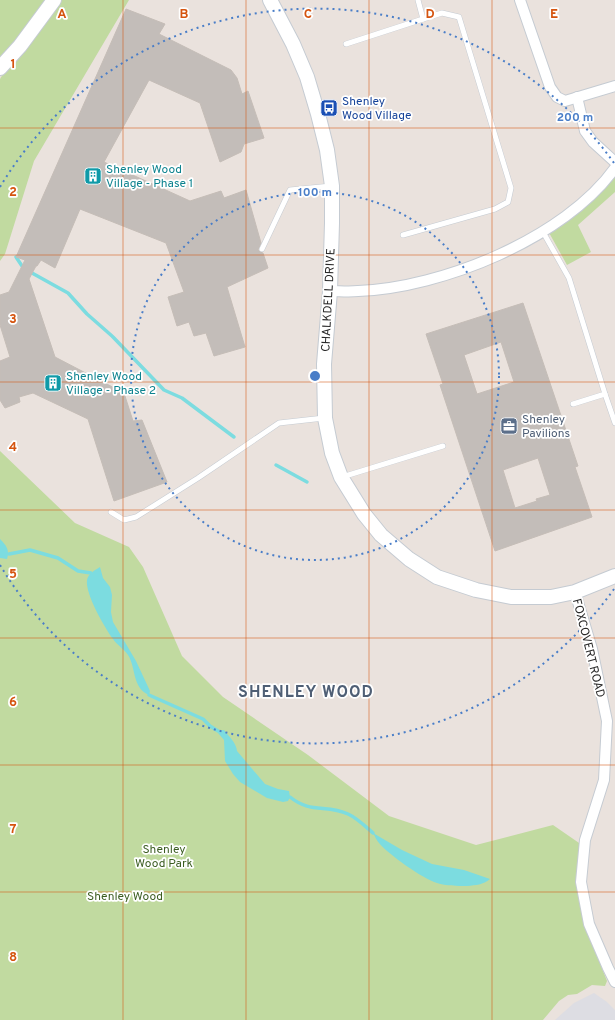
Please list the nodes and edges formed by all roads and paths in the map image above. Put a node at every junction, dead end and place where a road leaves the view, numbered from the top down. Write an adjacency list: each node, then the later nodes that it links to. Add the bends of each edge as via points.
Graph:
1 (54, 0): 7 (street)
2 (270, 0): 12 (street, CHALKDELL DRIVE, via 307,77 327,150)
3 (418, 0): 5 (lane)
4 (520, 0): 9 (street, via 550,87 557,97 565,101)
5 (423, 19): 6 (lane); 14 (lane, via 442,13 459,17 511,188 508,202 495,209)
6 (346, 44)
7 (0, 68)
8 (615, 86): 9 (street)
9 (577, 97): 10 (street, via 585,131)
10 (615, 162)
11 (615, 168): 13 (street, via 569,214)
12 (332, 186): 15 (lane, via 290,190); 16 (street, CHALKDELL DRIVE)
13 (543, 232): 16 (street, via 481,263 444,275 388,288); 17 (lane, via 569,278)
14 (403, 235)
15 (262, 249)
16 (330, 291): 19 (street, CHALKDELL DRIVE, via 324,364)
17 (605, 394): 18 (lane); 20 (lane)
18 (573, 404)
19 (325, 418): 22 (street, CHALKDELL DRIVE, via 332,453); 23 (lane, via 279,423 136,517 124,520)
20 (615, 423)
21 (443, 446): 22 (lane)
22 (341, 477): 25 (street, CHALKDELL DRIVE, via 364,514 381,535 409,559 437,577 476,590 511,597 551,597)
23 (111, 512)
24 (615, 576): 25 (street, CHALKDELL DRIVE)
25 (575, 592): 26 (street, FOXCOVERT ROAD, via 592,649 607,721 604,780 585,840 581,882 589,924)
26 (615, 982)

